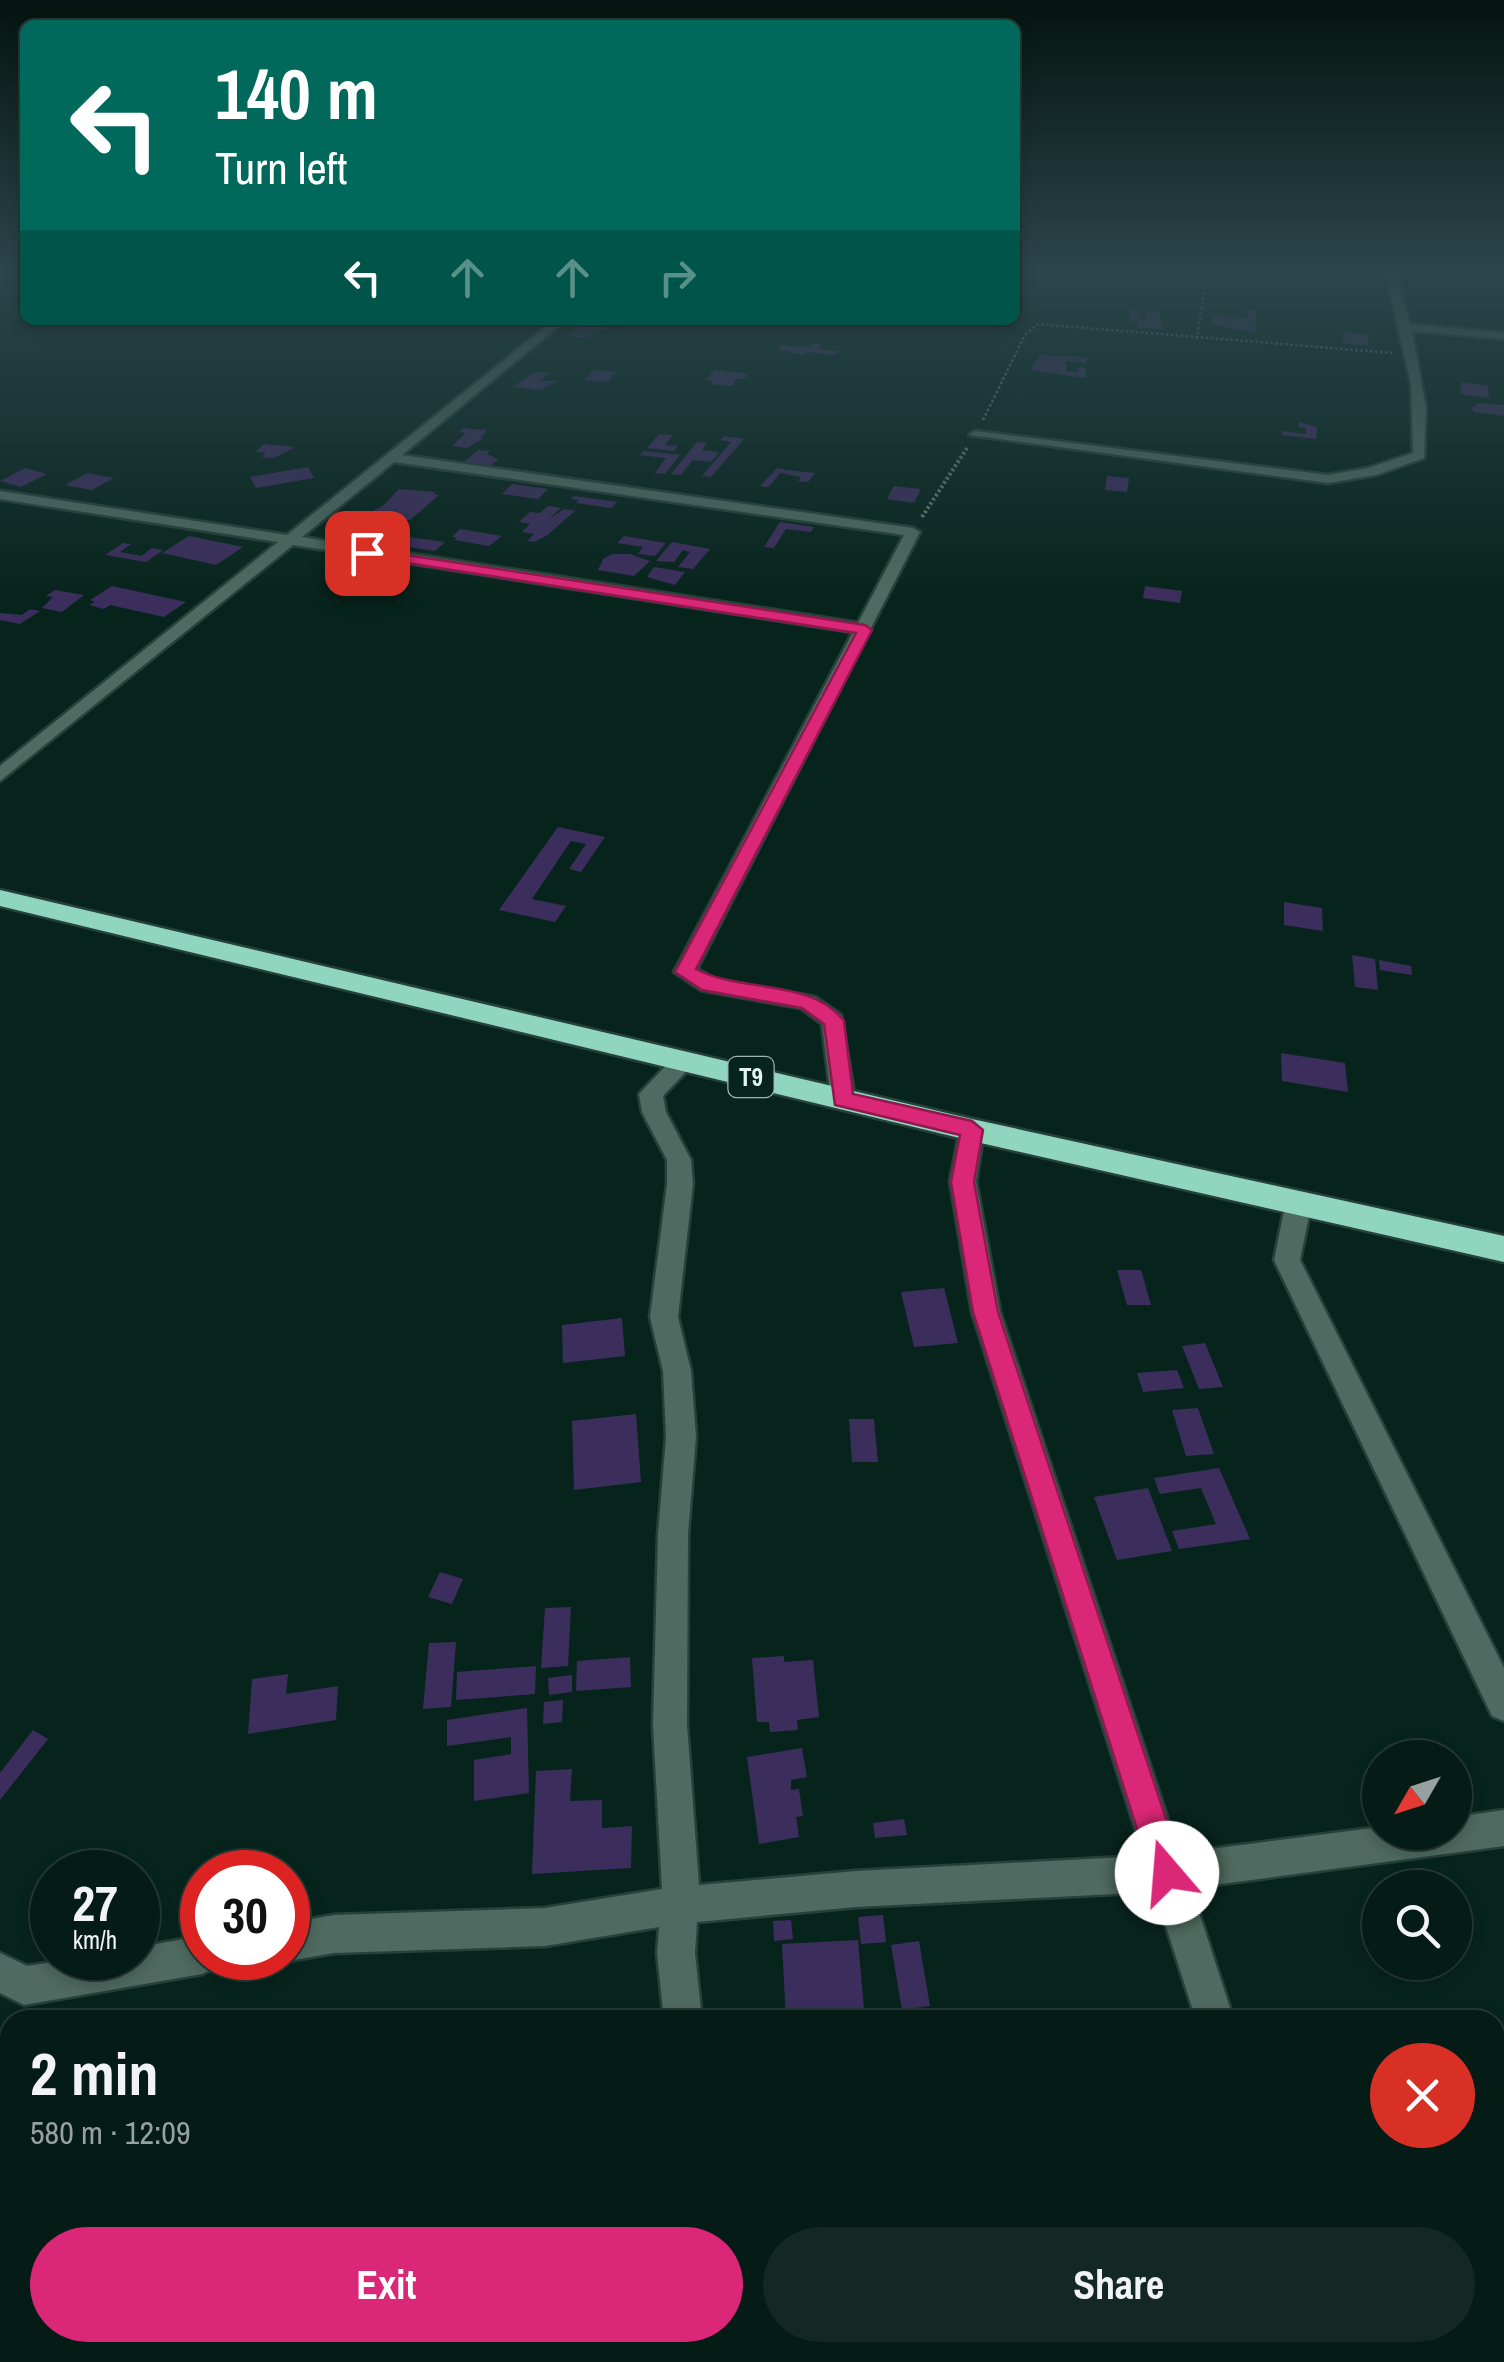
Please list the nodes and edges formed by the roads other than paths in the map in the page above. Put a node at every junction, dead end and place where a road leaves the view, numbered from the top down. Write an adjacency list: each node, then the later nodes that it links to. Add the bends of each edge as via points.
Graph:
1 (491, 377): 4 (street)
2 (1413, 377): 3 (street, via 1422,426 1419,455 1328,479)
3 (975, 435)
4 (392, 458): 6 (street); 7 (street, via 913,532)
5 (0, 495): 6 (street)
6 (290, 541): 7 (street); 8 (street)
7 (865, 630): 11 (street, via 684,972 709,985 808,1002 834,1021)
8 (0, 775)
9 (0, 898): 10 (highway, T9)
10 (684, 1061): 11 (highway, T9); 18 (street, via 651,1094 678,1160 680,1184 664,1317 677,1370 681,1437 670,1725)
11 (843, 1099): 12 (highway, T9)
12 (972, 1130): 13 (highway, T9); 17 (street, via 963,1182 986,1312)
13 (1298, 1206): 14 (highway, T9); 15 (street, via 1287,1260)
14 (1504, 1249)
15 (1504, 1704)
16 (1504, 1828): 17 (street)
17 (1167, 1873): 18 (street); 23 (street)
18 (680, 1905): 19 (street, via 545,1927); 22 (street)
19 (310, 1938)
20 (180, 1960): 21 (street, via 24,1986)
21 (0, 1972)
22 (682, 2010)
23 (1212, 2010)

